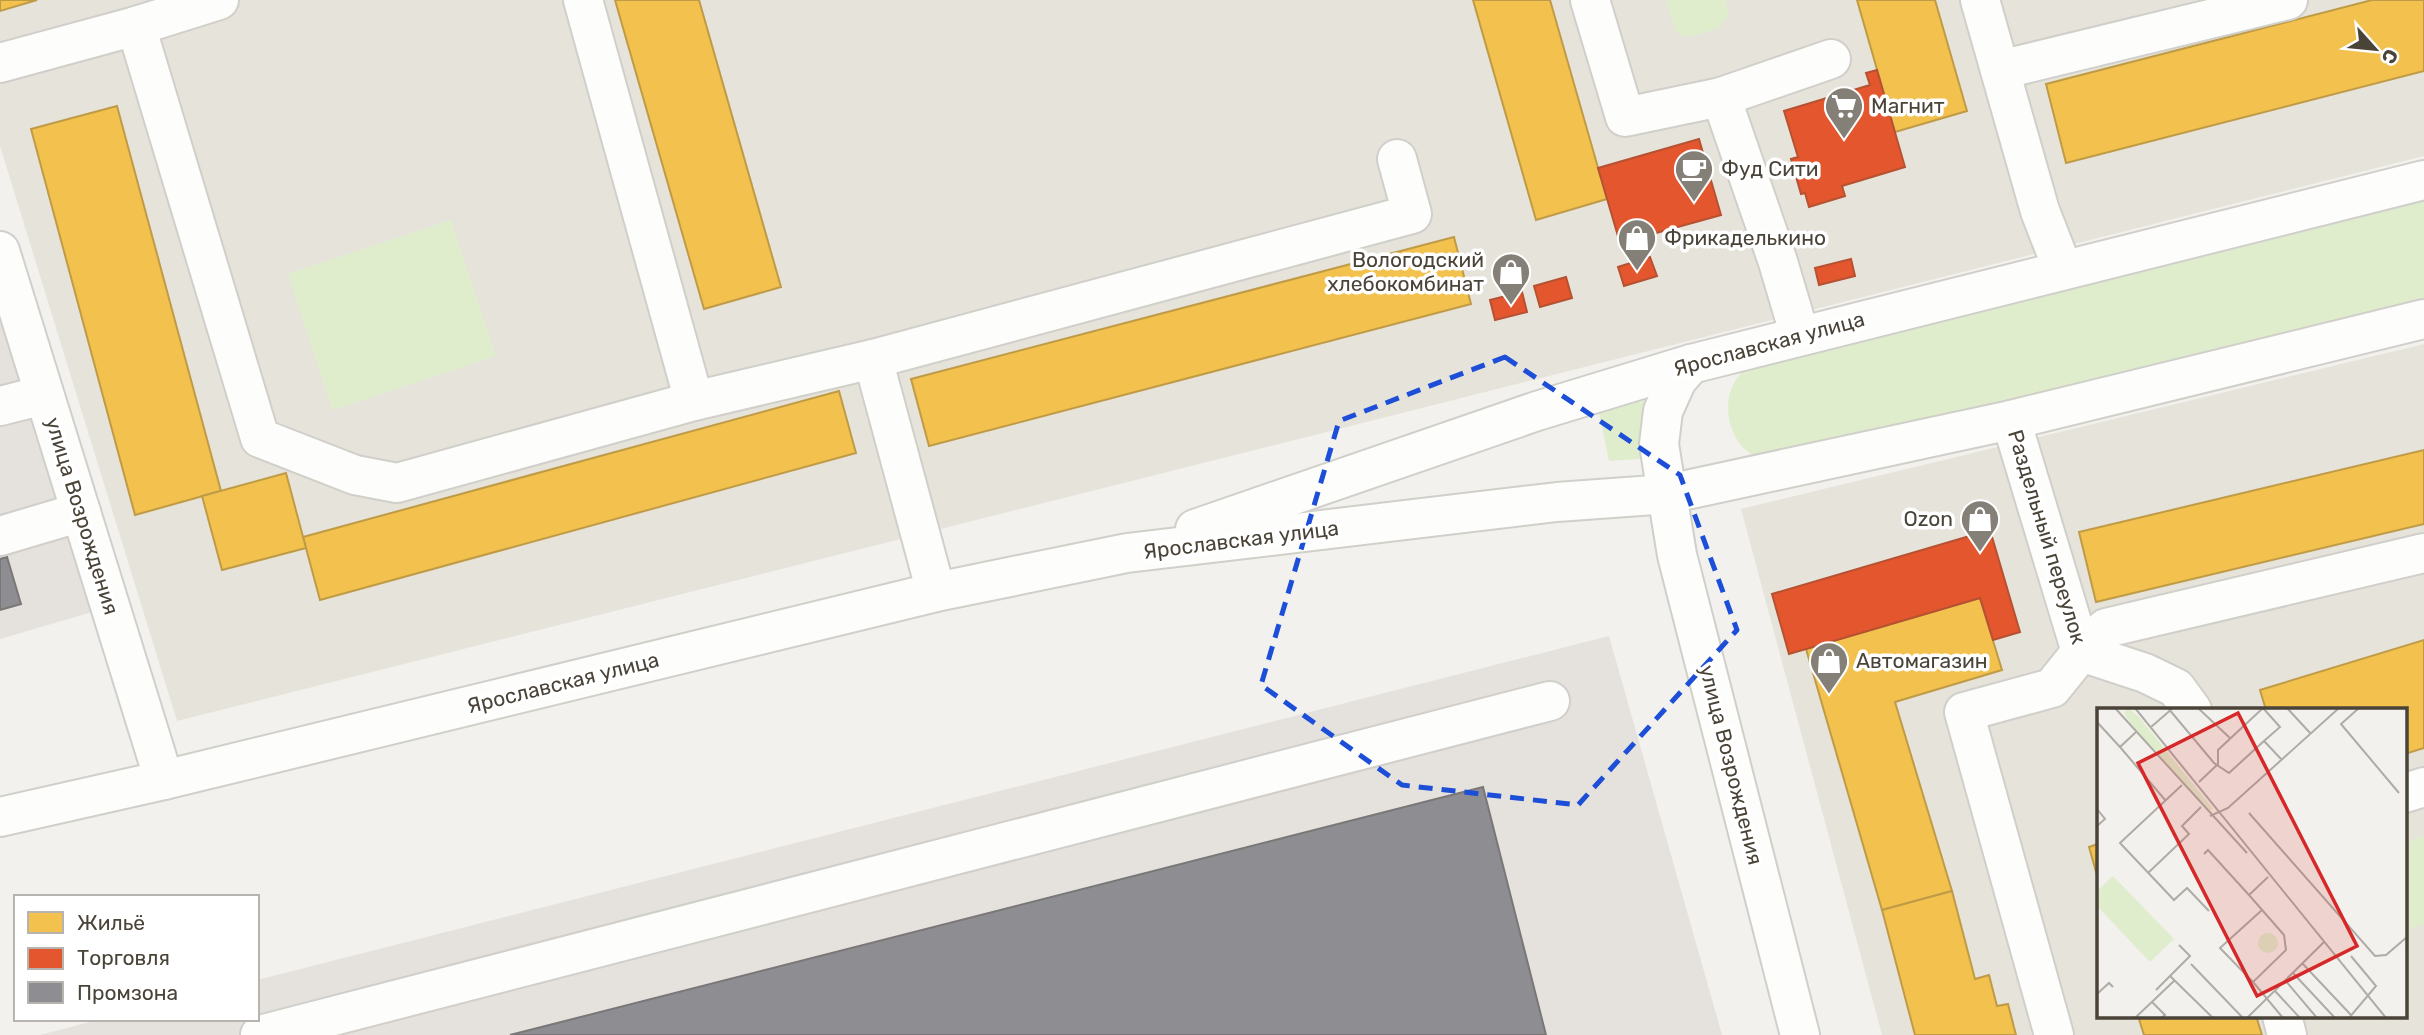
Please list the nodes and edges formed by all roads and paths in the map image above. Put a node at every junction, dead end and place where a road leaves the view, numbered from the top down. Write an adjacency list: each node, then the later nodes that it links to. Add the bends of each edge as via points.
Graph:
1 (219, 0): 6 (street)
2 (583, 0): 21 (street)
3 (1590, 0): 10 (street, via 1625,117)
4 (1980, 0): 9 (street)
5 (2288, 0): 9 (street)
6 (136, 26): 8 (street); 21 (street, via 260,438 355,475 397,483)
7 (1831, 59): 10 (street)
8 (0, 63)
9 (2000, 70): 14 (street, via 2040,211)
10 (1721, 97): 17 (street)
11 (1396, 159): 18 (street, via 1412,214)
12 (2424, 180): 14 (street, Ярославская улица)
13 (0, 251): 15 (street, улица Возрождения)
14 (2063, 270): 17 (street, Ярославская улица)
15 (7, 299): 20 (street, улица Возрождения)
16 (2424, 319): 23 (street, Ярославская улица)
17 (1800, 336): 19 (street, Ярославская улица)
18 (873, 359): 21 (street); 29 (street)
19 (1691, 364): 24 (street, улица Возрождения, via 1669,394 1660,426); 27 (street, Ярославская улица, via 1536,411)
20 (44, 395): 22 (street); 25 (street, улица Возрождения)
21 (694, 401)
22 (0, 406)
23 (2011, 420): 24 (street, Ярославская улица); 30 (street, Раздельный переулок)
24 (1668, 494): 27 (street, Ярославская улица, via 1557,502); 39 (street, улица Возрождения, via 1677,555)
25 (81, 512): 26 (street); 33 (street, улица Возрождения)
26 (0, 536)
27 (1127, 553): 29 (street, Ярославская улица)
28 (2424, 553): 30 (street, via 2106,628)
29 (936, 592): 33 (street, Ярославская улица)
30 (2081, 652): 32 (street, Раздельный переулок, via 2176,688); 40 (street, via 2052,688 1964,712)
31 (1550, 701): 38 (street)
32 (2191, 708)
33 (164, 780): 36 (street, Ярославская улица)
34 (2424, 787): 35 (street)
35 (2406, 793)
36 (0, 817)
37 (2282, 1018): 41 (street)
38 (260, 1035)
39 (1800, 1035)
40 (2054, 1035)
41 (2287, 1035)

